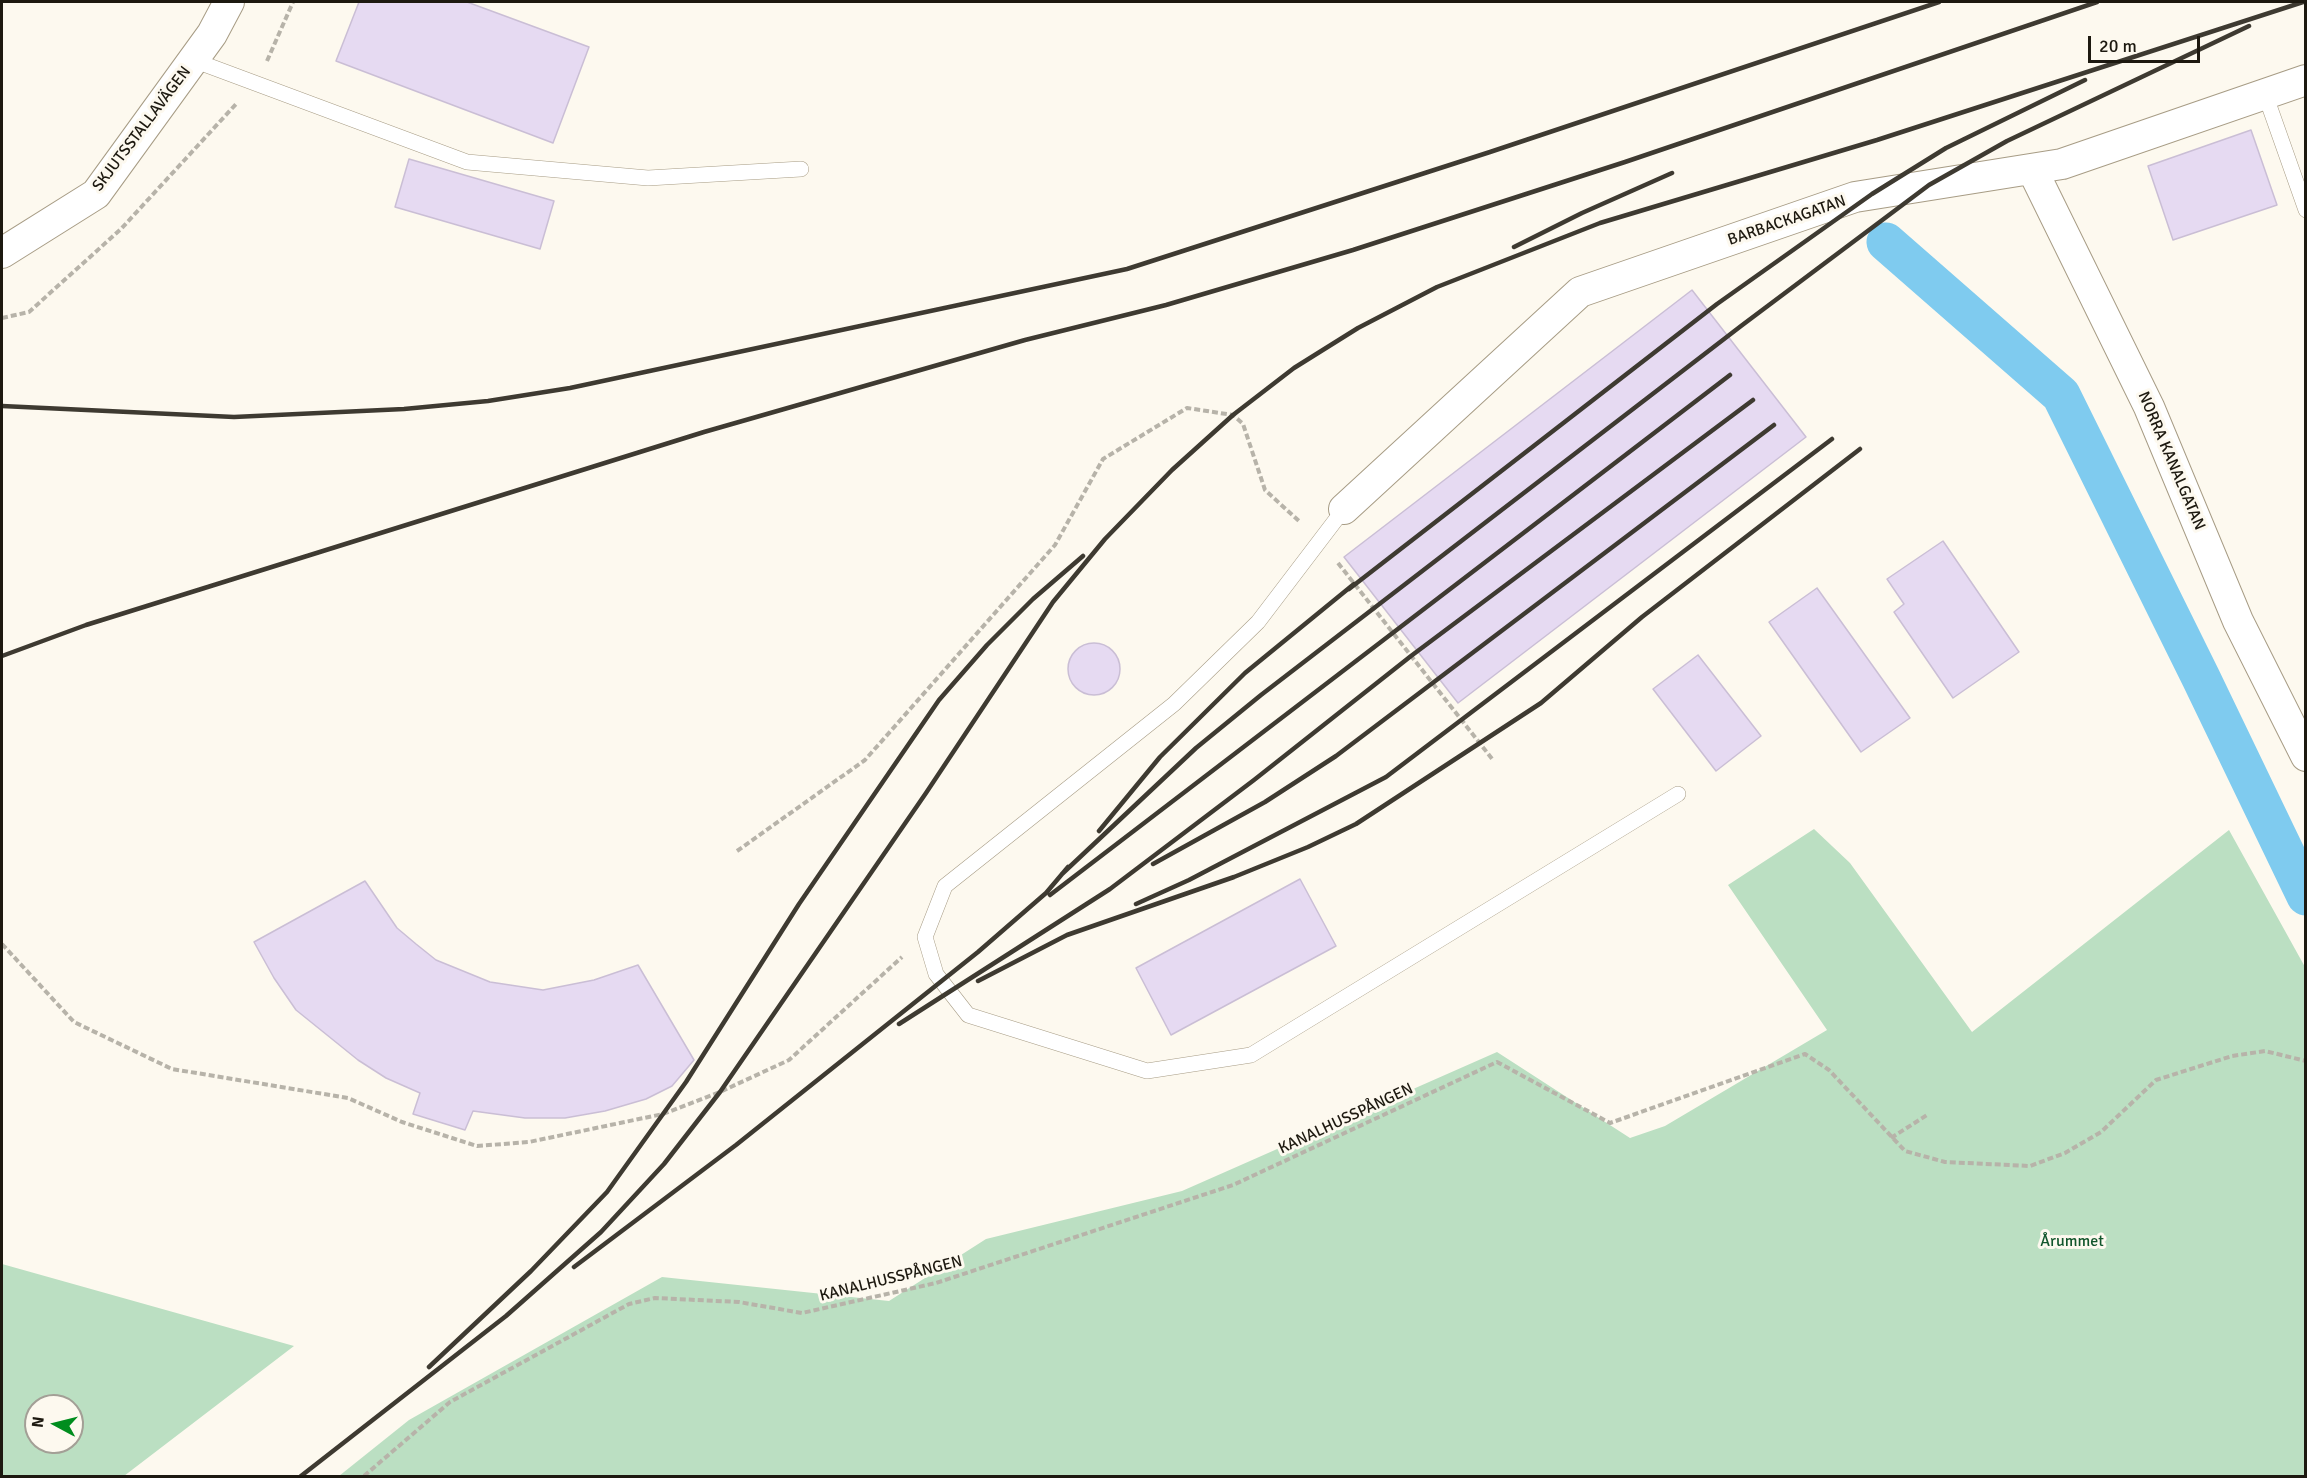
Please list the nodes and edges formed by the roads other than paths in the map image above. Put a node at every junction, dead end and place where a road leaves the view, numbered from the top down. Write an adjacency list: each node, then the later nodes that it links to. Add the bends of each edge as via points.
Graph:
1 (229, 2): 2 (street, SKJUTSSTALLAVÄGEN)
2 (193, 60): 5 (lane, via 467,162 648,178); 8 (street, SKJUTSSTALLAVÄGEN, via 96,194)
3 (2306, 80): 4 (street, BARBACKAGATAN)
4 (2265, 94): 6 (street, BARBACKAGATAN, via 2062,164); 7 (lane)
5 (801, 169)
6 (2032, 169): 9 (street, BARBACKAGATAN, via 1856,197 1580,292); 10 (street, NORRA KANALGATAN, via 2150,407 2238,621)
7 (2306, 210)
8 (2, 253)
9 (1344, 509): 11 (lane, via 1258,622 1174,704 945,886 925,937 936,974 968,1015 1148,1071 1251,1055)
10 (2306, 756)
11 (1678, 795)

